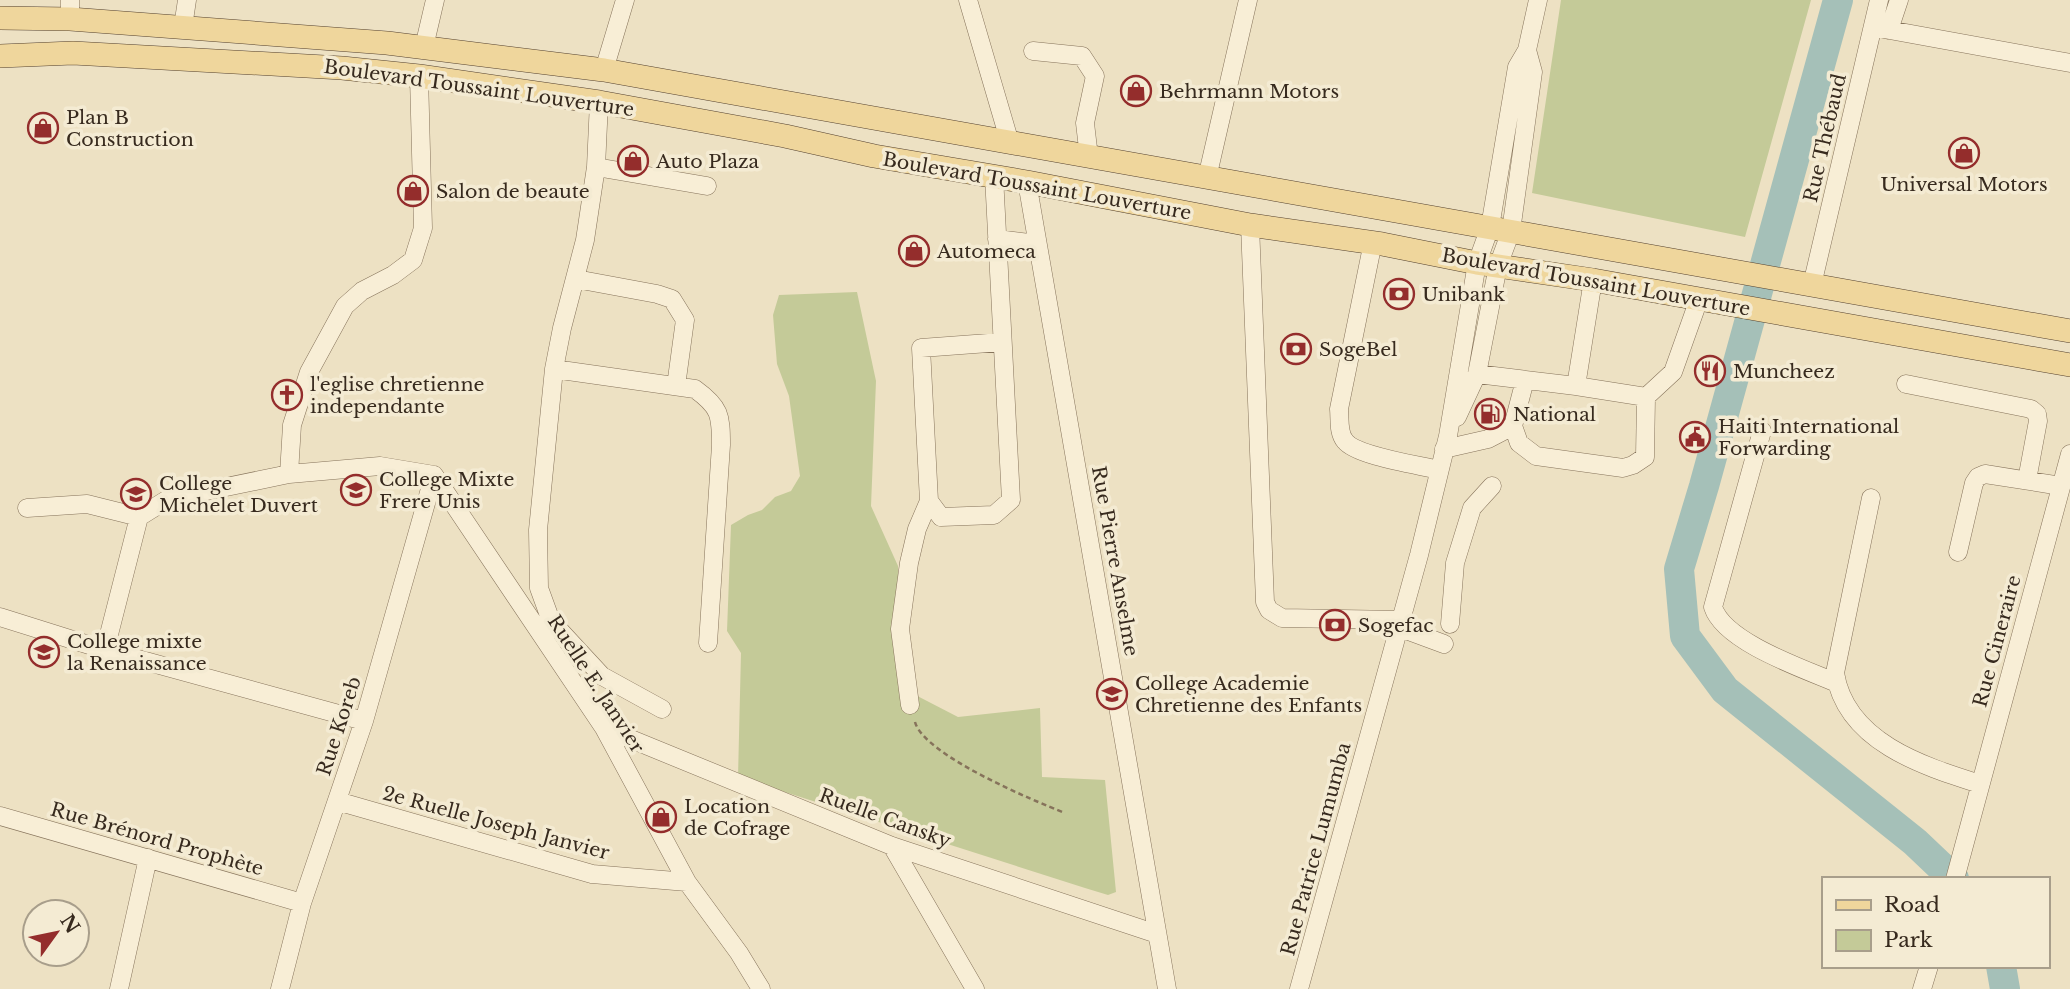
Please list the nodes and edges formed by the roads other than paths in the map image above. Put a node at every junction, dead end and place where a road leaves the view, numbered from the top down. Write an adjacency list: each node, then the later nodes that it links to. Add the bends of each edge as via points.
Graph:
1 (187, 0): 11 (street)
2 (435, 0): 13 (street)
3 (625, 0): 17 (street)
4 (968, 0): 20 (street)
5 (1248, 0): 24 (street)
6 (1538, 0): 28 (street, via 1527,50 1533,72)
7 (1879, 0): 12 (street, Rue Thébaud)
8 (1899, 0): 12 (street)
9 (70, 9): 10 (main road, Boulevard Toussaint Louverture); 11 (main road, Boulevard Toussaint Louverture)
10 (0, 18)
11 (183, 27): 13 (main road, Boulevard Toussaint Louverture)
12 (1881, 28): 16 (street); 35 (street, Rue Thébaud)
13 (424, 47): 17 (main road, Boulevard Toussaint Louverture)
14 (1034, 51): 21 (street, via 1082,56 1095,76 1085,122)
15 (0, 56): 18 (main road, Boulevard Toussaint Louverture, via 73,53)
16 (2070, 63)
17 (604, 70): 19 (main road); 20 (main road, Boulevard Toussaint Louverture)
18 (419, 76): 19 (main road, Boulevard Toussaint Louverture); 52 (street, via 423,228 413,260 345,306 309,372 292,425)
19 (599, 102): 22 (street); 23 (main road, Boulevard Toussaint Louverture)
20 (1010, 143): 21 (main road, Boulevard Toussaint Louverture)
21 (1090, 157): 24 (main road, Boulevard Toussaint Louverture)
22 (596, 167): 26 (street); 33 (street)
23 (994, 176): 25 (main road, Boulevard Toussaint Louverture); 29 (street)
24 (1207, 178): 28 (main road, Boulevard Toussaint Louverture)
25 (1027, 182): 27 (main road, Boulevard Toussaint Louverture); 31 (street, Rue Pierre Anselme)
26 (707, 186)
27 (1250, 225): 30 (main road, Boulevard Toussaint Louverture); 63 (street, via 1265,602 1282,618)
28 (1501, 229): 32 (street); 35 (main road, Boulevard Toussaint Louverture)
29 (997, 239): 31 (street); 38 (street)
30 (1373, 242): 32 (main road, Boulevard Toussaint Louverture); 51 (street, via 1339,409 1340,431 1355,450)
31 (1038, 244): 81 (street, Rue Pierre Anselme)
32 (1487, 265): 34 (main road, Boulevard Toussaint Louverture); 41 (street, Rue Patrice Lumumba); 49 (street, Rue Patrice Lumumba)
33 (576, 279): 40 (street); 44 (street, via 672,299 685,320)
34 (1593, 280): 36 (main road, Boulevard Toussaint Louverture); 45 (street)
35 (1806, 284): 37 (main road, Boulevard Toussaint Louverture)
36 (1699, 299): 39 (main road, Boulevard Toussaint Louverture); 46 (street, via 1673,373)
37 (2070, 331)
38 (1002, 342): 58 (street, via 921,348); 58 (street, via 1010,500 994,515 941,517)
39 (2070, 366)
40 (554, 369): 44 (street); 70 (street, via 538,530 539,588 551,621 602,676)
41 (1477, 374): 42 (street); 49 (street, Rue Patrice Lumumba)
42 (1525, 380): 45 (street); 47 (street)
43 (1906, 384): 54 (street, via 2031,409 2038,421)
44 (676, 386): 65 (street, via 695,389 713,402 721,419)
45 (1576, 386): 46 (street)
46 (1646, 397): 47 (street, via 1645,457 1623,468 1536,456 1519,443)
47 (1513, 426): 49 (street, via 1488,439)
48 (1762, 430): 68 (street, via 1713,607 1734,635)
49 (1446, 442): 51 (street, Rue Patrice Lumumba)
50 (2070, 454): 56 (street, Rue Cineraire)
51 (1439, 470): 63 (street, Rue Patrice Lumumba)
52 (289, 474): 53 (street, via 380,466); 60 (street, via 168,499)
53 (434, 475): 71 (street, Rue Koreb); 72 (street, Ruelle E. Janvier)
54 (2027, 480): 56 (street); 61 (street, via 1985,474 1973,482)
55 (1492, 486): 64 (street, via 1472,508 1455,563)
56 (2061, 486): 73 (street, Rue Cineraire)
57 (1871, 498): 68 (street, via 1835,673)
58 (929, 501): 69 (street, via 909,563 900,629)
59 (27, 508): 60 (street, via 87,504)
60 (139, 517): 67 (street)
61 (1958, 552)
62 (0, 617): 67 (street)
63 (1399, 624): 66 (street); 88 (street, Rue Patrice Lumumba)
64 (1450, 624)
65 (708, 643)
66 (1444, 644)
67 (105, 650): 71 (street)
68 (1837, 683): 73 (street, via 1863,727 1895,752)
69 (910, 705)
70 (662, 709)
71 (364, 721): 74 (street, Rue Koreb)
72 (604, 728): 76 (street, Ruelle Cansky); 79 (street, Ruelle E. Janvier)
73 (1980, 784): 78 (street, Rue Cineraire)
74 (337, 801): 79 (street, 2e Ruelle Joseph Janvier, via 593,874); 80 (street, Rue Koreb)
75 (0, 816): 77 (street, Rue Brénord Prophète)
76 (892, 846): 81 (street, Ruelle Cansky); 86 (street)
77 (148, 858): 80 (street, Rue Brénord Prophète); 84 (street)
78 (1956, 877)
79 (687, 882): 85 (street, Ruelle E. Janvier)
80 (302, 903): 83 (street, Rue Koreb)
81 (1157, 934): 87 (street, Rue Pierre Anselme)
82 (1928, 968): 89 (street)
83 (284, 988)
84 (119, 989)
85 (761, 989)
86 (975, 989)
87 (1167, 989)
88 (1299, 989)
89 (1922, 989)

